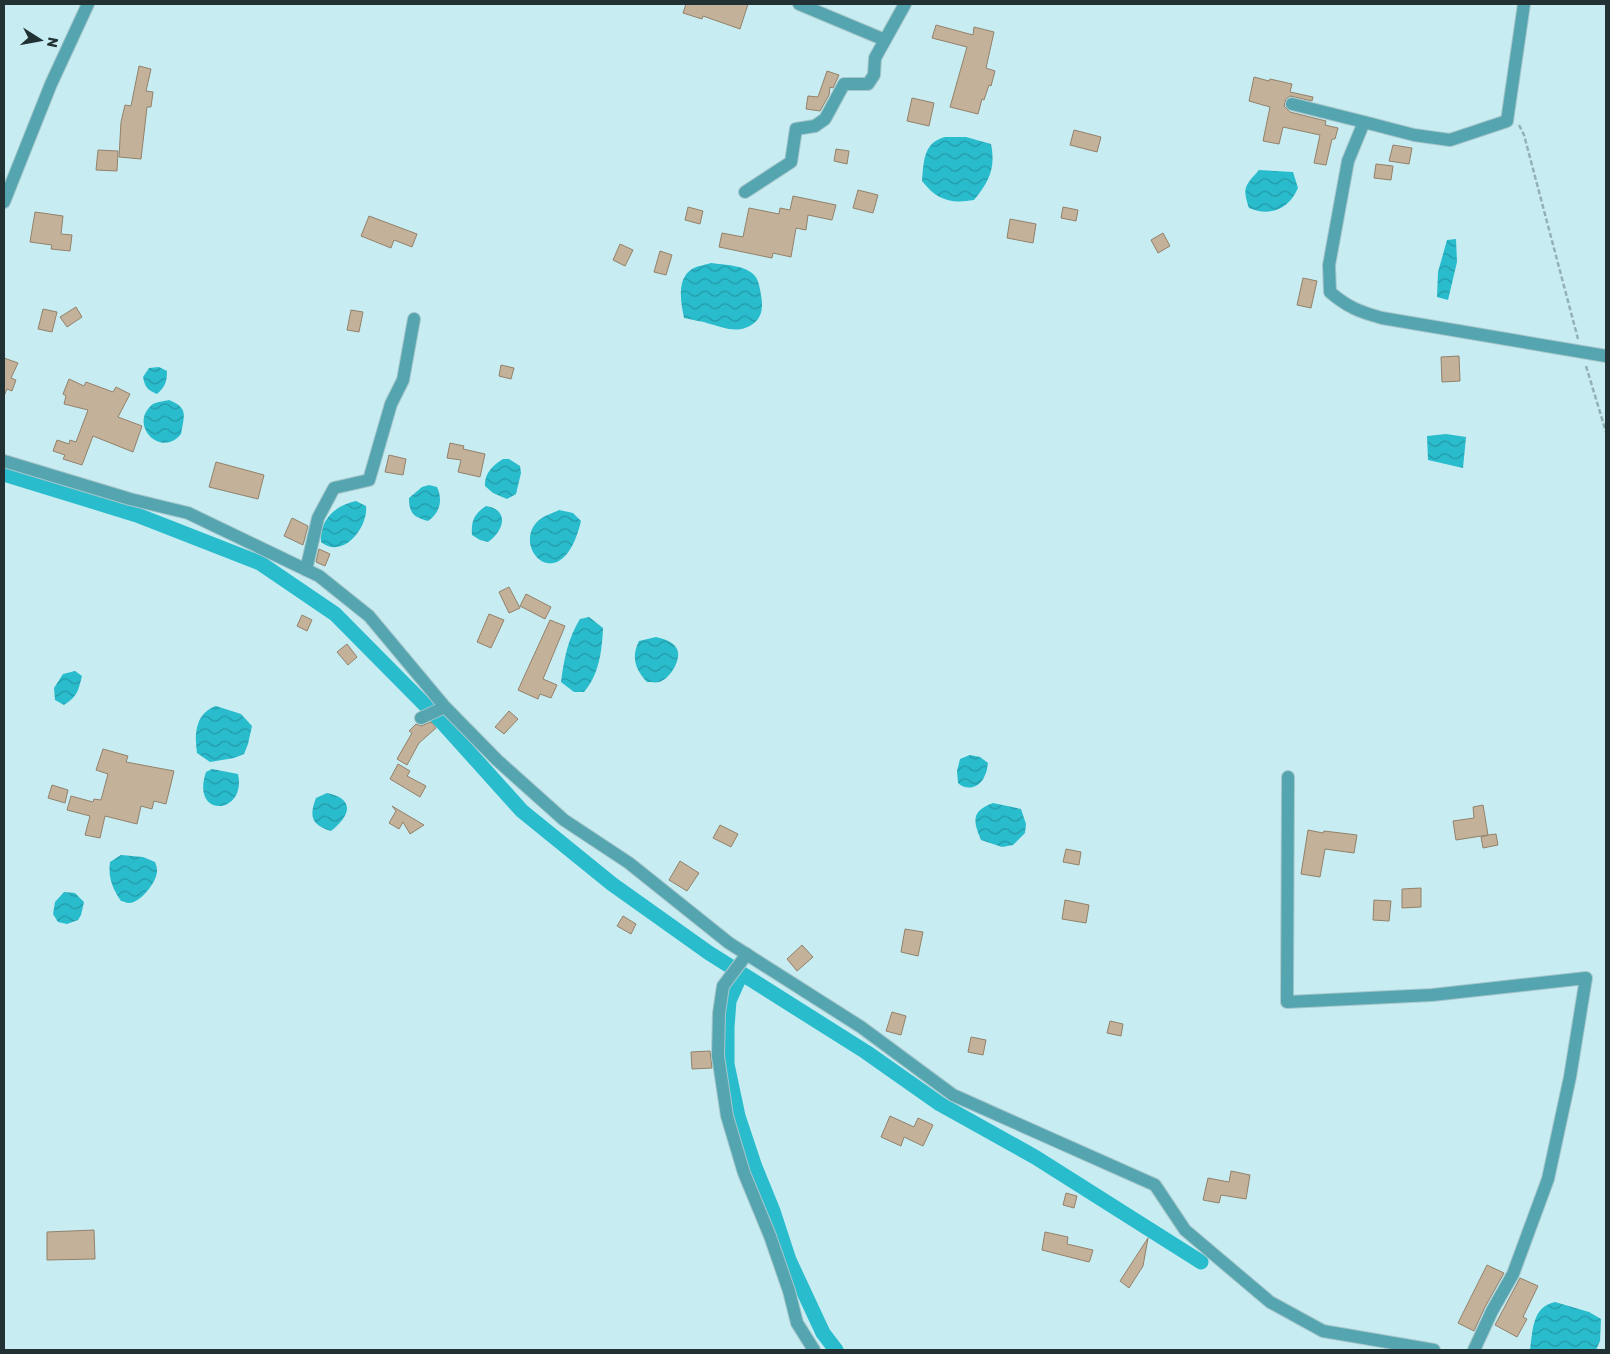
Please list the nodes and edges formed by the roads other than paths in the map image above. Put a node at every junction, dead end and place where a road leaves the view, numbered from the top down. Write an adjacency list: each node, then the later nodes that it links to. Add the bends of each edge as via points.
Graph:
1 (88, 4): 9 (street, via 51,84)
2 (799, 4): 5 (street)
3 (905, 4): 5 (street)
4 (1524, 4): 7 (street, via 1507,121 1450,140)
5 (885, 40): 8 (street, via 875,58 874,76 868,84 844,84 825,119 814,126 796,130 791,162)
6 (1292, 104): 7 (street)
7 (1364, 122): 11 (street, via 1348,161 1329,265 1330,292 1344,304 1382,318)
8 (745, 192)
9 (4, 202)
10 (414, 319): 13 (street, via 403,380 391,404 369,480 334,488 318,518)
11 (1606, 356)
12 (4, 461): 13 (street, via 188,513)
13 (306, 570): 14 (street, via 319,576 369,616)
14 (446, 707): 15 (street); 17 (street, via 497,760 564,820 629,863)
15 (421, 718)
16 (1288, 777): 20 (street, via 1287,1002 1432,995 1586,978 1570,1078 1548,1179 1513,1274)
17 (747, 954): 18 (street, via 722,986 718,1056 727,1116 744,1172 789,1290 797,1323); 19 (street, via 860,1027 954,1095 1155,1185 1185,1230 1270,1302 1323,1331)
18 (814, 1350)
19 (1434, 1350)
20 (1474, 1350)

